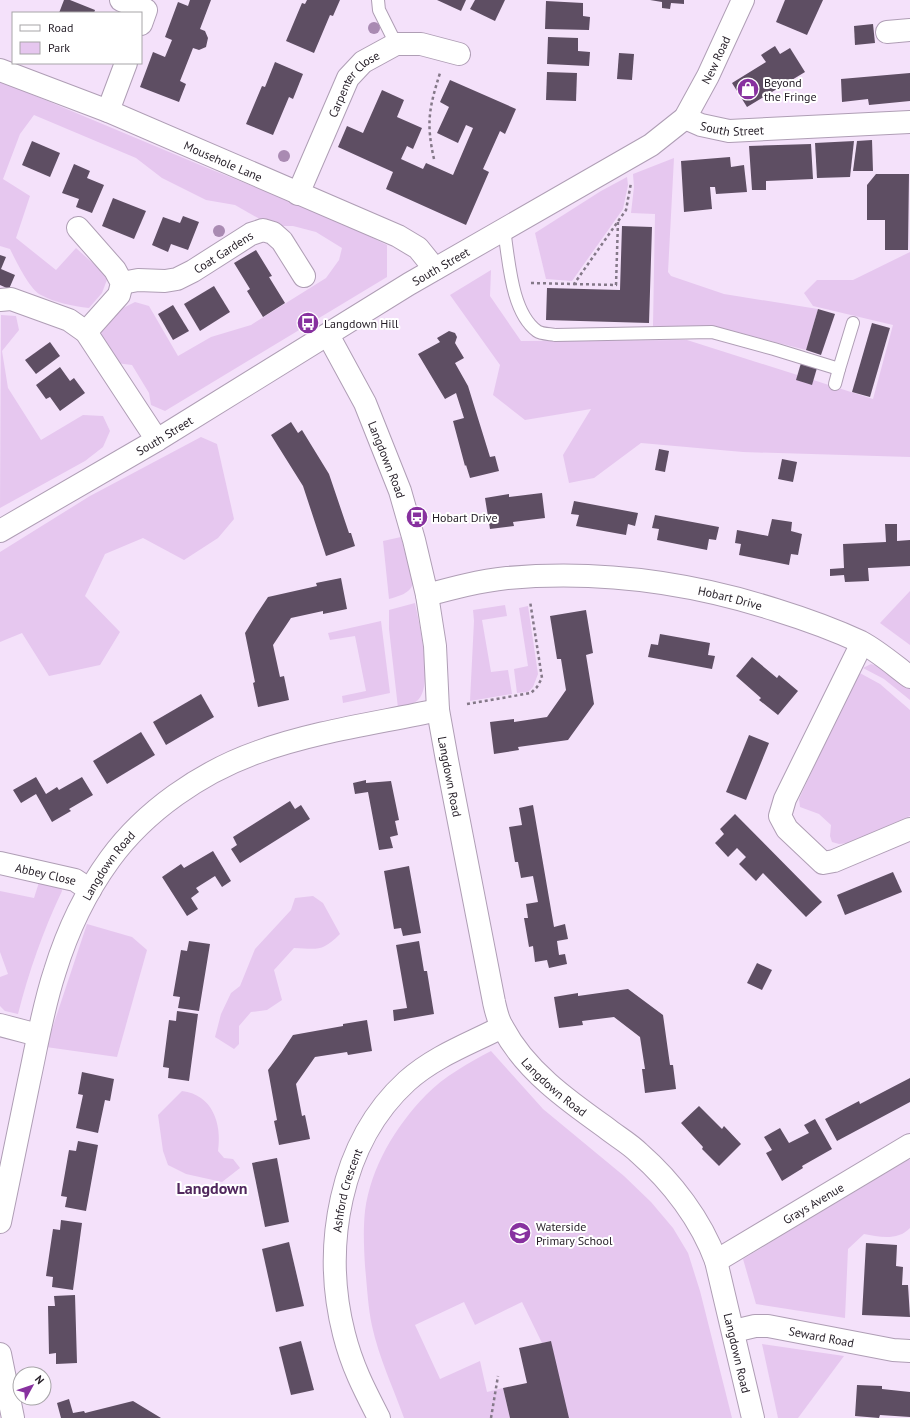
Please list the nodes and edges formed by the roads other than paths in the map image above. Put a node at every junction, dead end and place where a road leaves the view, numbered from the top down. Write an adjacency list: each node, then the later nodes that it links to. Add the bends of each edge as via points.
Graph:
1 (121, 0): 4 (street)
2 (378, 0): 7 (lane, via 379,10)
3 (743, 0): 12 (street, New Road, via 708,76)
4 (146, 12)
5 (910, 30): 6 (street)
6 (887, 32)
7 (396, 44): 8 (street, Carpenter Close, via 421,44); 14 (street, Carpenter Close, via 363,62 348,78)
8 (453, 52)
9 (126, 64): 11 (street)
10 (0, 70): 11 (street, Mousehole Lane)
11 (108, 111): 14 (street, Mousehole Lane)
12 (685, 118): 13 (street, South Street, via 701,125 729,131); 16 (street, South Street, via 650,145)
13 (910, 122)
14 (298, 194): 17 (street, Mousehole Lane, via 398,236 418,248)
15 (78, 228): 19 (street, via 115,270)
16 (504, 230): 17 (street, South Street); 24 (lane, via 516,300 538,332 555,335 712,332)
17 (435, 270): 23 (street, South Street)
18 (304, 276): 19 (street, Coat Gardens, via 282,241 273,233 263,230 251,234 177,279)
19 (122, 283): 22 (street, via 119,295)
20 (0, 300): 22 (street, via 11,299 69,320)
21 (853, 323): 24 (lane)
22 (86, 332): 26 (street)
23 (328, 335): 26 (street, South Street); 28 (street, Langdown Road, via 365,403 400,491)
24 (840, 369): 25 (lane)
25 (835, 384)
26 (157, 440): 27 (street, South Street)
27 (0, 531)
28 (427, 595): 29 (street, Hobart Drive, via 506,578 567,576 629,579 695,588 751,602 801,618); 31 (street, Langdown Road, via 435,646)
29 (862, 643): 30 (street, Hobart Drive); 32 (street, via 785,799 780,816 788,829 823,863 834,861)
30 (910, 677)
31 (438, 710): 34 (street, Langdown Road, via 311,736 257,752 212,772 173,798 140,826 110,859); 36 (street, Langdown Road, via 488,978)
32 (910, 830)
33 (0, 864): 34 (street, Abbey Close, via 75,880)
34 (90, 890): 37 (street, Langdown Road, via 54,972)
35 (0, 1025): 37 (street)
36 (502, 1027): 40 (street, Langdown Road, via 514,1046 543,1079 638,1152 658,1171 695,1219 708,1240); 45 (street, Ashford Crescent, via 442,1056 406,1082 378,1115 358,1150 344,1185 339,1207 336,1259 340,1313 359,1381)
37 (38, 1036): 39 (street, Langdown Road)
38 (910, 1145): 40 (street, Grays Avenue)
39 (0, 1222)
40 (716, 1261): 41 (street, Langdown Road)
41 (734, 1331): 42 (street, Seward Road, via 768,1326); 46 (street, Langdown Road)
42 (910, 1351)
43 (0, 1354): 44 (street)
44 (13, 1418)
45 (379, 1418)
46 (753, 1418)

